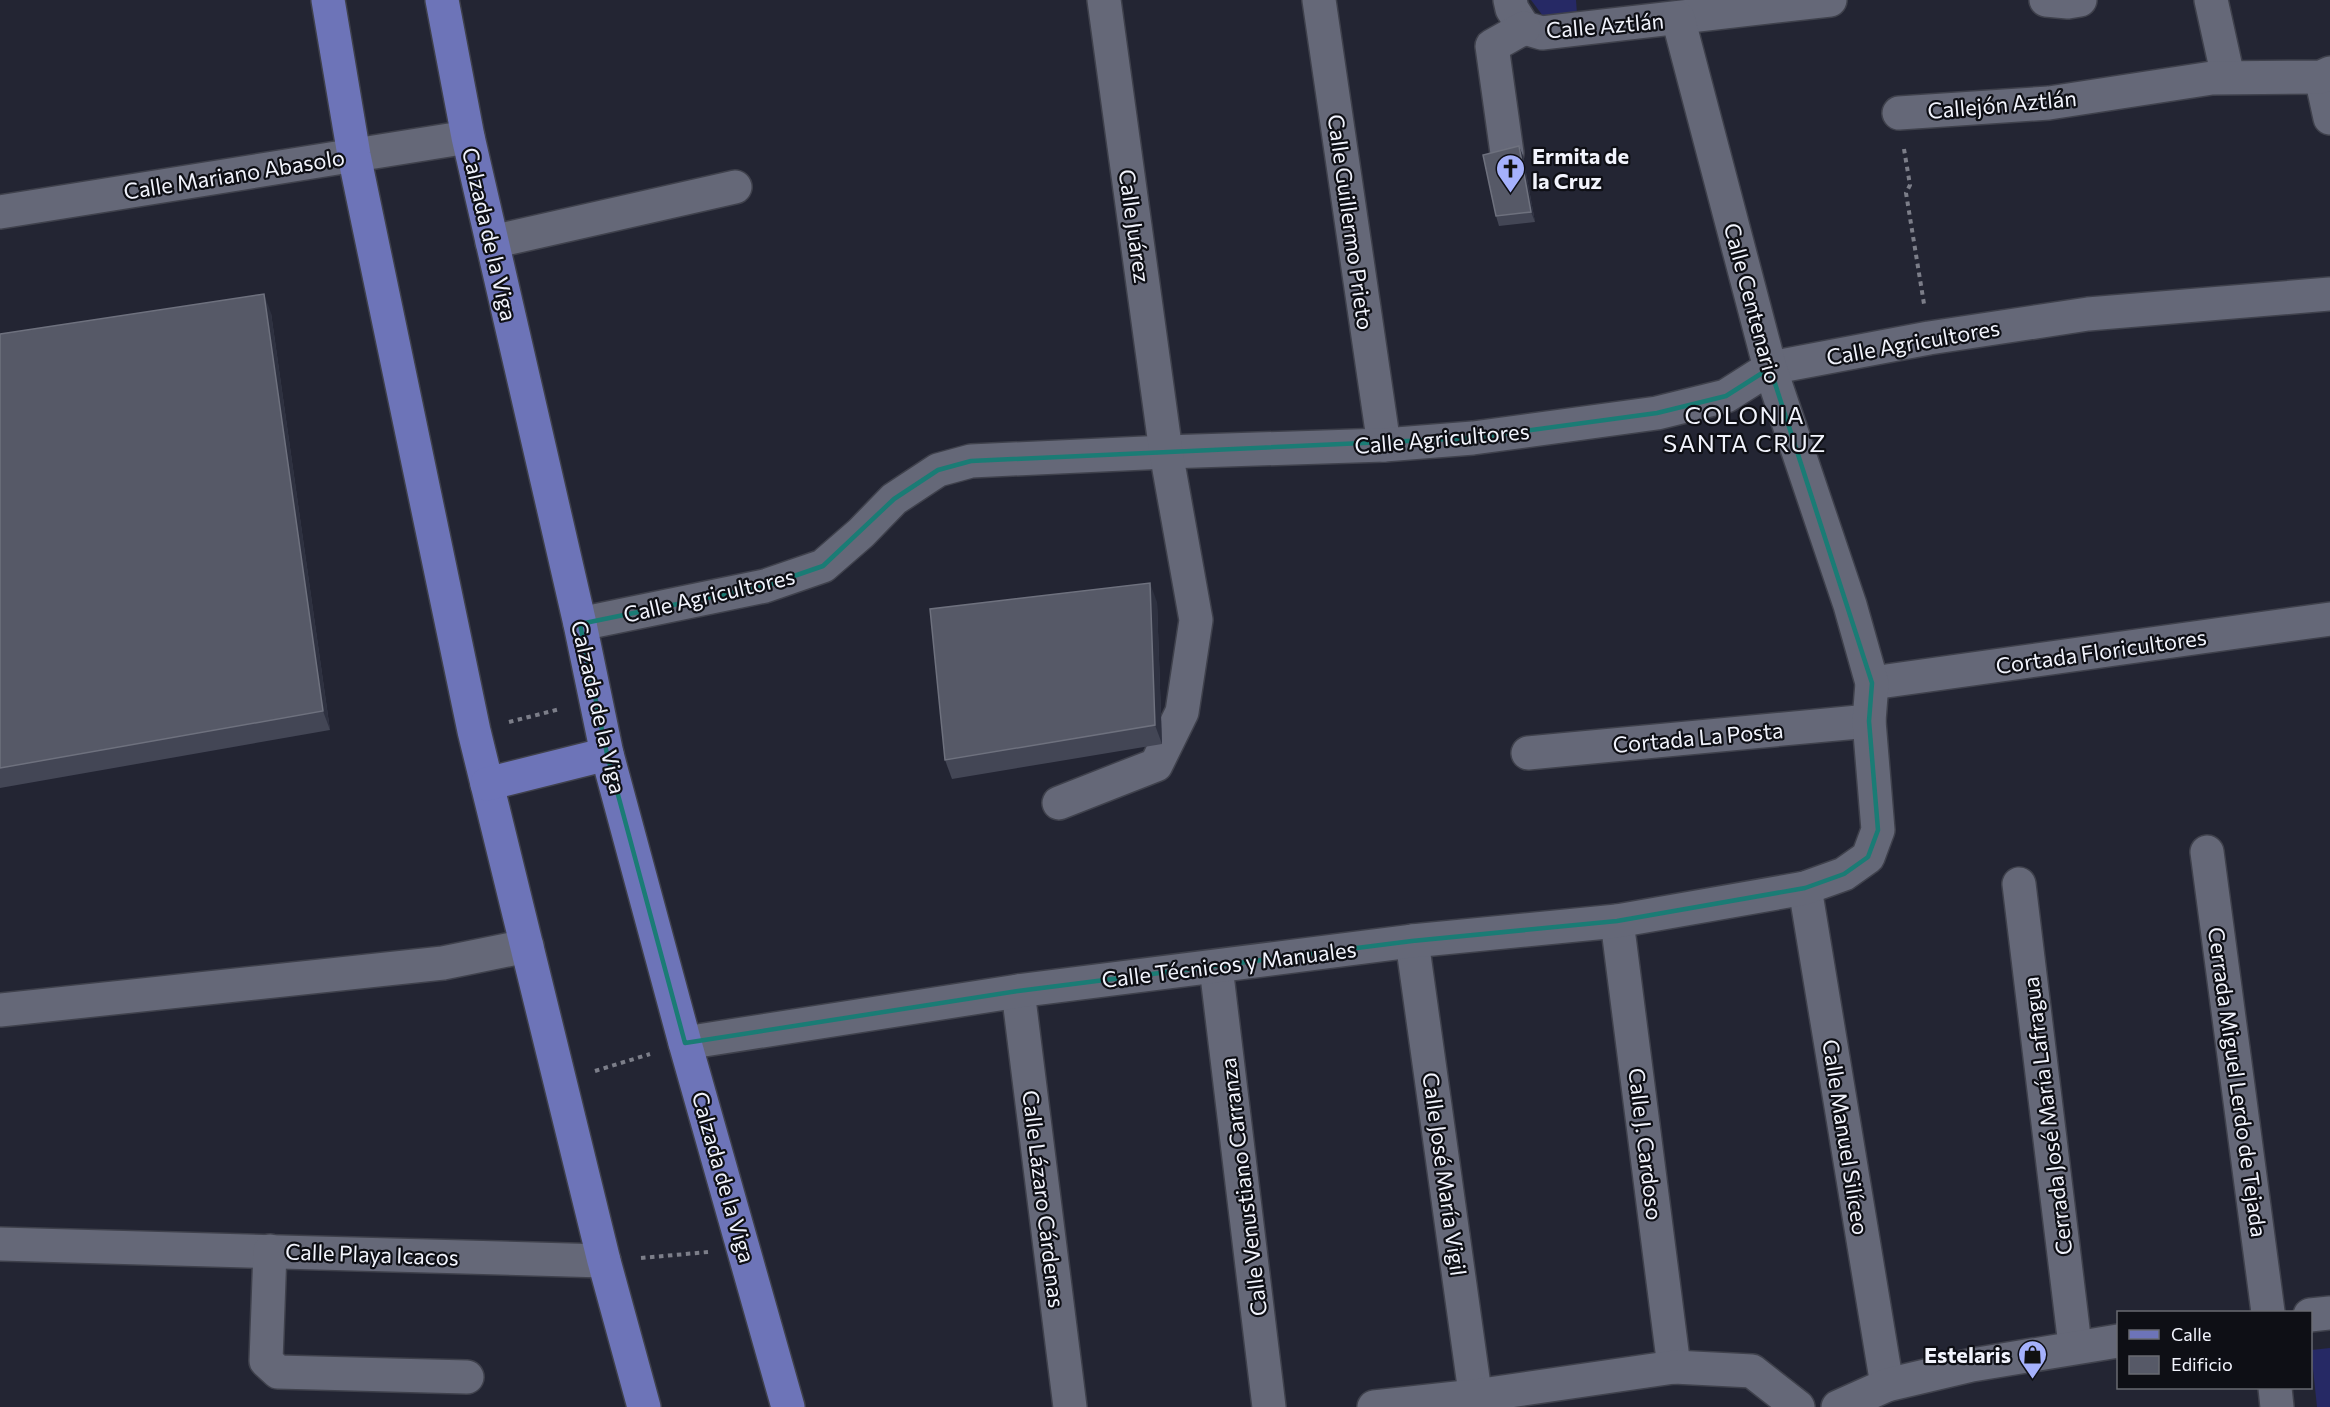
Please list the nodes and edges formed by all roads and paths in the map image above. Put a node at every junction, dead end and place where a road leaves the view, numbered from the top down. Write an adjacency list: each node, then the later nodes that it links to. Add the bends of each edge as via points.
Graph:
1 (328, 0): 17 (main road)
2 (442, 0): 15 (main road, Calzada de la Viga)
3 (1104, 0): 25 (street, Calle Juárez)
4 (1319, 0): 24 (street, Calle Guillermo Prieto)
5 (1830, 0): 10 (street, Calle Aztlán)
6 (2046, 0): 7 (street)
7 (2080, 0)
8 (2211, 0): 12 (street)
9 (1517, 14): 10 (street, Calle Aztlán, via 1542,33); 16 (street, via 1492,46)
10 (1678, 18): 23 (street, Calle Centenario)
11 (2325, 75): 12 (street, Callejón Aztlán); 14 (street)
12 (2228, 77): 13 (street, Callejón Aztlán, via 2049,103)
13 (1899, 113): 22 (path, Callejón Aztlán, via 1910,184 1907,197)
14 (2330, 118)
15 (468, 137): 17 (street, Calle Mariano Abasolo); 20 (main road, Calzada de la Viga)
16 (1507, 153)
17 (354, 155): 19 (street, Calle Mariano Abasolo); 31 (main road)
18 (735, 187): 20 (street)
19 (0, 212)
20 (492, 242): 27 (main road, Calzada de la Viga)
21 (2330, 294): 22 (street, Calle Agricultores, via 2088,314)
22 (1929, 338): 23 (street, Calle Agricultores)
23 (1770, 368): 24 (street, Calle Agricultores, via 1726,396 1657,413 1473,438); 28 (street, Calle Centenario, via 1850,605)
24 (1384, 445): 25 (street, Calle Agricultores)
25 (1166, 452): 27 (street, Calle Agricultores, via 971,461 938,470 894,499 823,566 765,586); 35 (street, Calle Juárez, via 1196,620 1182,712 1156,765)
26 (2330, 619): 28 (street, Cortada Floricultores)
27 (580, 624): 29 (main road, Calzada de la Viga)
28 (1872, 683): 30 (street, Calle Centenario)
29 (596, 700): 31 (path); 33 (main road, Calzada de la Viga)
30 (1869, 721): 32 (street, Cortada La Posta); 36 (street, Calle Centenario)
31 (474, 731): 34 (main road)
32 (1528, 753)
33 (607, 754): 34 (main road); 46 (main road, Calzada de la Viga)
34 (487, 784): 42 (main road)
35 (1059, 802)
36 (1878, 830): 39 (street, Calle Técnicos y Manuales, via 1868,857 1844,874)
37 (2208, 852): 52 (street, Cerrada Miguel Lerdo de Tejada)
38 (2019, 884): 56 (street, Cerrada José María Lafragua)
39 (1805, 888): 40 (street, Calle Técnicos y Manuales); 59 (street, Calle Manuel Silíceo)
40 (1617, 921): 41 (street, Calle Técnicos y Manuales); 57 (street, Calle J. Cardoso)
41 (1412, 941): 43 (street, Calle Técnicos y Manuales); 61 (street, Calle José María Vigil)
42 (527, 946): 45 (street, via 443,963); 47 (main road)
43 (1216, 966): 44 (street, Calle Técnicos y Manuales); 65 (street, Calle Venustiano Carranza)
44 (1018, 991): 46 (street, Calle Técnicos y Manuales); 64 (street, Calle Lázaro Cárdenas)
45 (0, 1010)
46 (685, 1043): 47 (path); 49 (main road, Calzada de la Viga)
47 (560, 1082): 51 (main road)
48 (0, 1244): 50 (street, Calle Playa Icacos)
49 (744, 1249): 51 (path); 63 (main road, Calzada de la Viga)
50 (270, 1251): 51 (street, Calle Playa Icacos); 58 (street, via 266,1361 278,1372)
51 (604, 1261): 62 (main road)
52 (2268, 1311)
53 (2330, 1313): 54 (street)
54 (2312, 1315)
55 (2117, 1341): 56 (street)
56 (2073, 1347): 59 (street)
57 (1674, 1367): 61 (street); 67 (street, via 1752,1371)
58 (467, 1377)
59 (1887, 1385): 68 (street)
60 (2275, 1389): 69 (street)
61 (1476, 1402): 66 (street)
62 (644, 1407)
63 (788, 1407)
64 (1070, 1407)
65 (1269, 1407)
66 (1374, 1407)
67 (1798, 1407)
68 (1838, 1407)
69 (2277, 1407)

